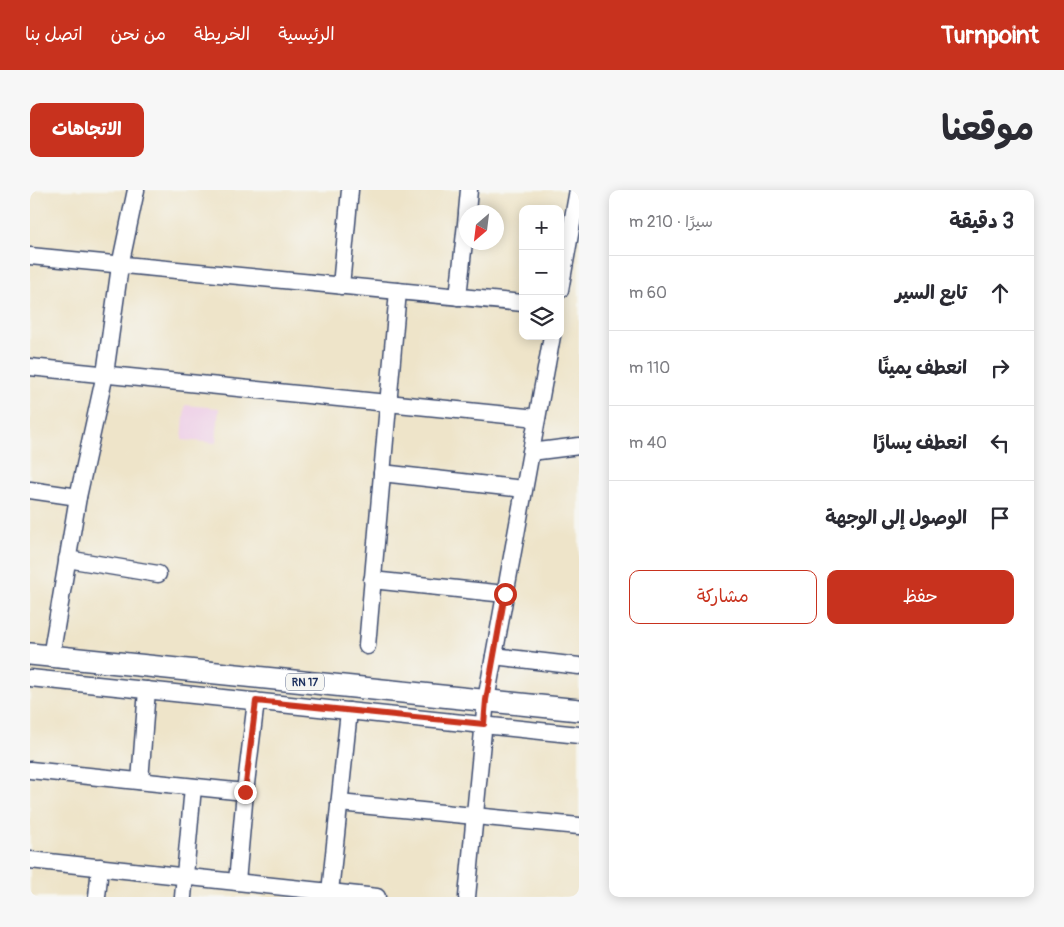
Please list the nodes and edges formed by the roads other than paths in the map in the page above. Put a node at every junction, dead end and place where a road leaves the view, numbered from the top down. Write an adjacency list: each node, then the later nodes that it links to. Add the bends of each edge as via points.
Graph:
1 (136, 190): 8 (street)
2 (350, 190): 10 (street)
3 (469, 190): 5 (street)
4 (578, 190): 9 (street)
5 (468, 205)
6 (463, 250): 12 (street)
7 (30, 256): 8 (street)
8 (120, 266): 10 (street); 16 (street)
9 (564, 268)
10 (341, 286): 11 (street)
11 (398, 291): 12 (street); 17 (street)
12 (458, 297): 13 (street)
13 (519, 303)
14 (551, 340): 18 (street)
15 (30, 367): 16 (street)
16 (105, 374): 17 (street); 24 (street)
17 (388, 403): 18 (street); 21 (street)
18 (537, 418): 20 (street)
19 (579, 446): 20 (street)
20 (531, 452): 22 (street)
21 (382, 473): 22 (street); 27 (street)
22 (524, 489): 28 (street)
23 (30, 490): 24 (street)
24 (78, 497): 25 (street)
25 (68, 559): 26 (street); 31 (street)
26 (158, 574)
27 (372, 580): 28 (street); 29 (street)
28 (505, 594): 32 (street)
29 (367, 646)
30 (30, 654): 31 (main road, RN 17)
31 (51, 656): 36 (main road, RN 17)
32 (494, 656): 33 (street); 36 (street)
33 (579, 666)
34 (30, 678): 35 (street)
35 (147, 690): 37 (street); 43 (street)
36 (486, 700): 38 (main road, RN 17); 40 (street)
37 (256, 701): 39 (street); 45 (street)
38 (579, 710)
39 (348, 711): 40 (street); 46 (street)
40 (484, 724): 41 (street); 47 (street)
41 (579, 735)
42 (30, 770): 43 (street)
43 (140, 781): 44 (street)
44 (193, 787): 45 (street); 51 (street)
45 (245, 792): 52 (street)
46 (339, 803): 47 (street); 54 (street)
47 (475, 815): 48 (street); 58 (street)
48 (579, 826)
49 (30, 860): 50 (street)
50 (100, 868): 51 (street); 56 (street)
51 (185, 876): 52 (street); 57 (street)
52 (238, 882): 53 (street)
53 (268, 891): 54 (street)
54 (330, 892): 55 (street)
55 (367, 896)
56 (97, 897)
57 (183, 897)
58 (467, 897)

